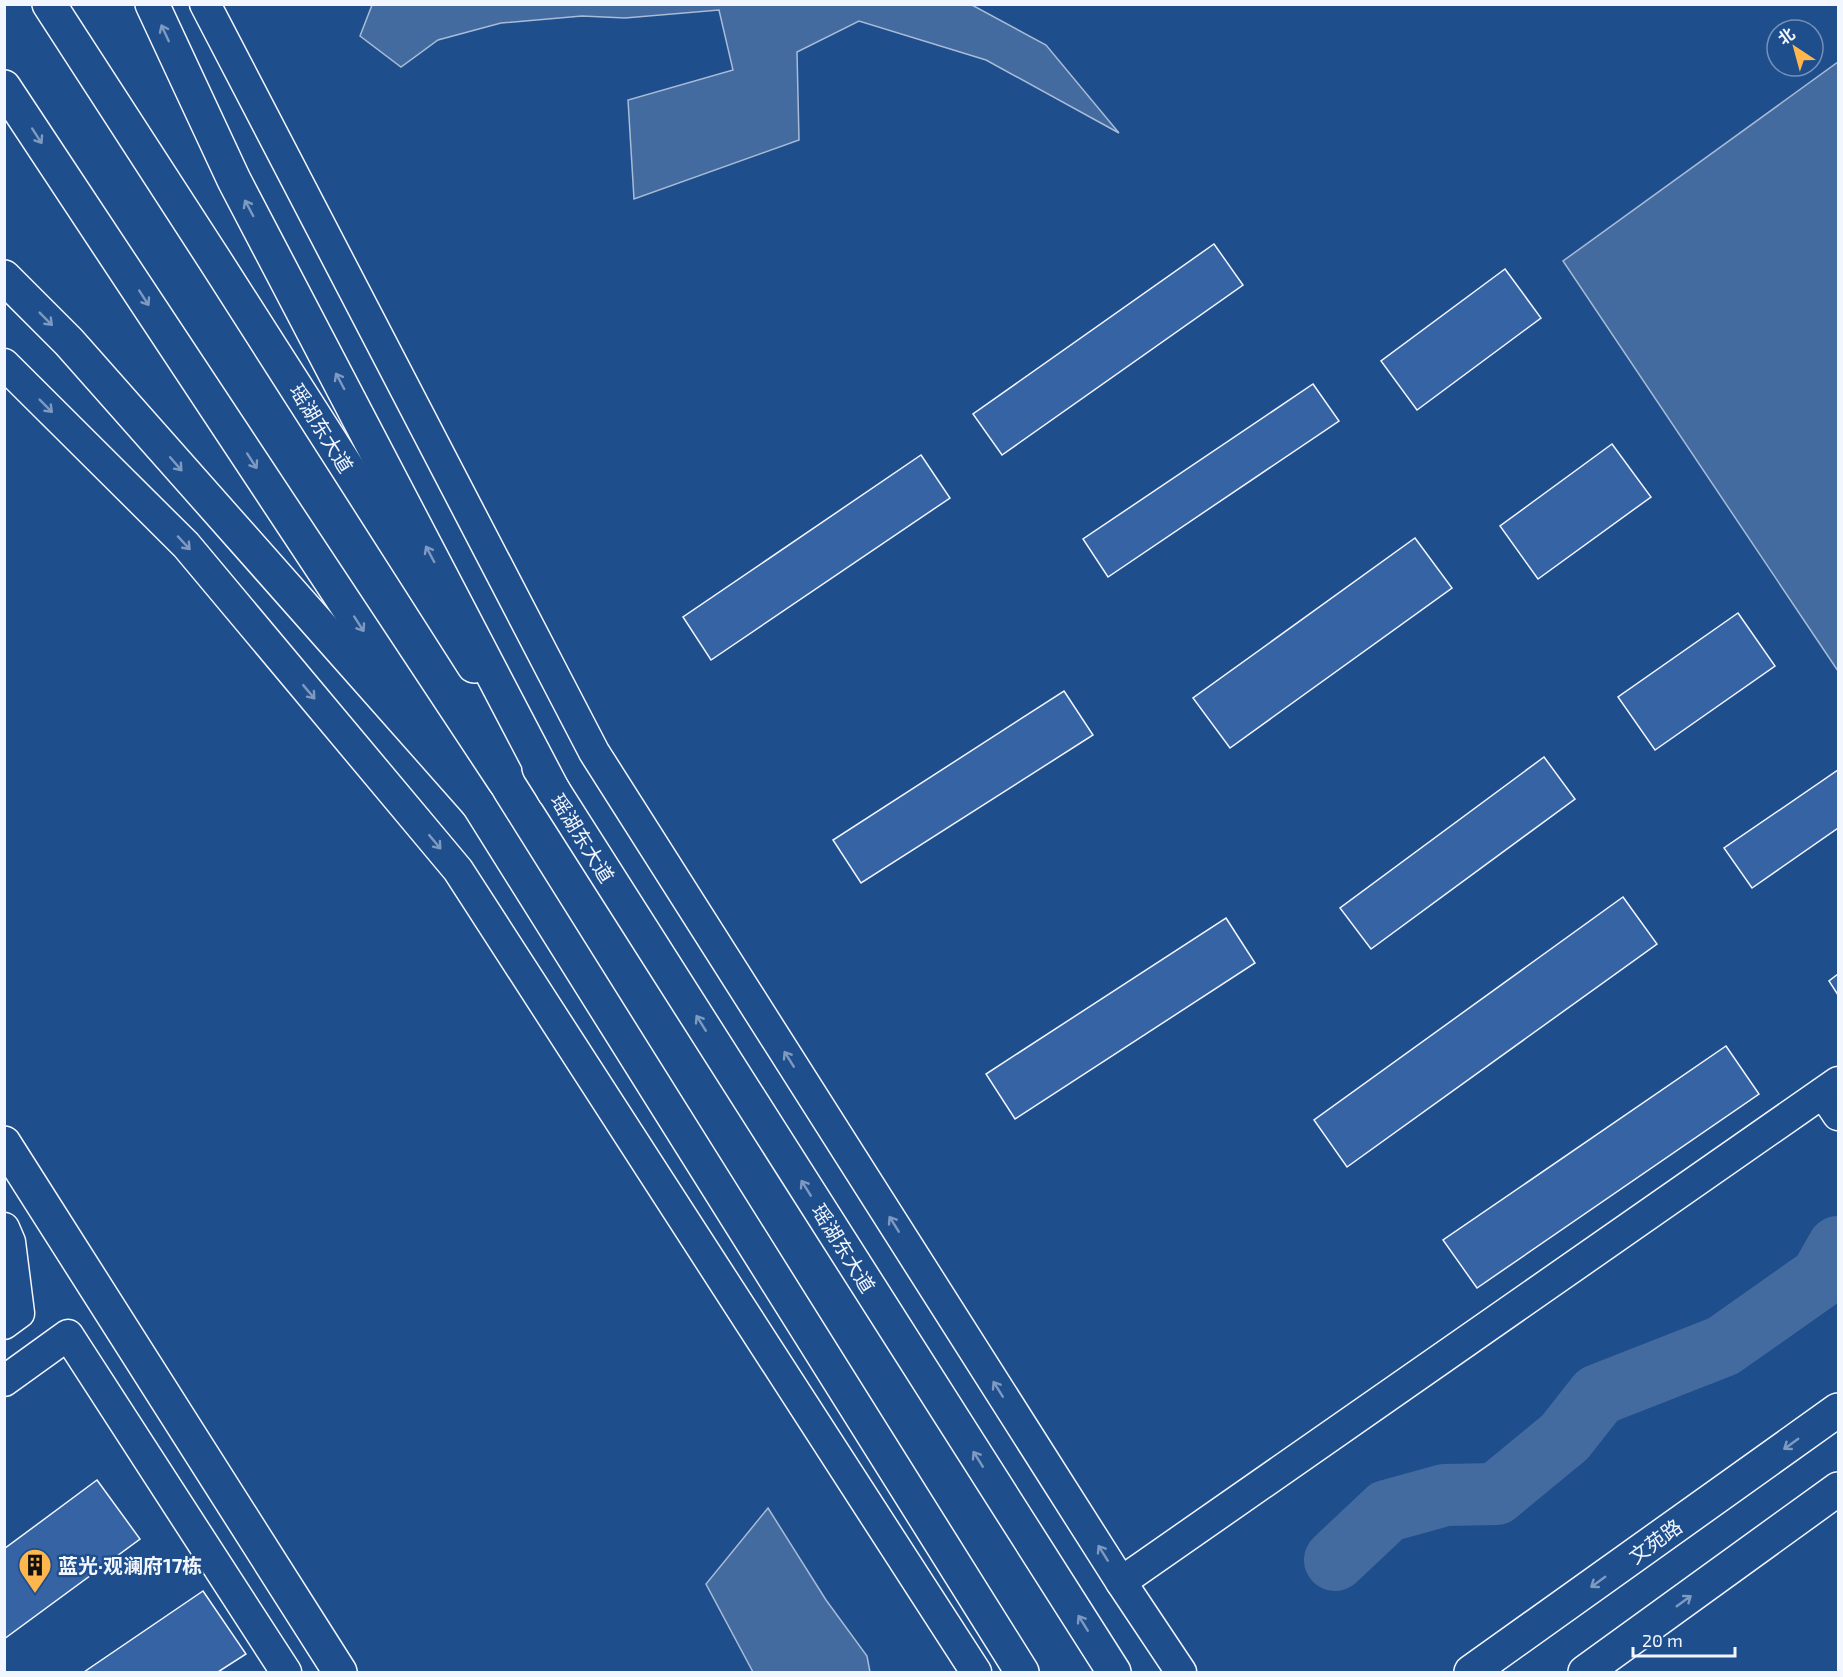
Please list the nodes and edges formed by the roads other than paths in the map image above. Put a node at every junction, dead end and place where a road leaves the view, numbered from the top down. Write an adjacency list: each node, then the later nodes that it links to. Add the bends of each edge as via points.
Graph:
1 (49, 4): 7 (main road, 瑶湖东大道)
2 (152, 4): 7 (main road, one-way to 2, via 234,180)
3 (204, 4): 16 (street, one-way to 3, via 594,752)
4 (4, 87): 8 (main road, one-way to 8)
5 (4, 277): 8 (main road, one-way to 8, via 69,342)
6 (4, 364): 20 (street, one-way to 20, via 186,545 458,870)
7 (554, 792): 17 (main road, 瑶湖东大道, one-way to 7)
8 (478, 804): 21 (main road)
9 (1833, 1097): 16 (street)
10 (4, 1143): 19 (main road)
11 (4, 1228): 12 (street, via 10,1242 19,1313)
12 (4, 1324)
13 (4, 1381): 18 (street, via 68,1335)
14 (1839, 1410): 24 (main road, 文苑路, one-way to 24)
15 (1839, 1489): 25 (main road, one-way to 15)
16 (1121, 1582): 23 (street)
17 (1108, 1663): 22 (main road)
18 (286, 1672)
19 (340, 1672)
20 (976, 1672)
21 (1022, 1672)
22 (1136, 1672)
23 (1181, 1672)
24 (1471, 1672)
25 (1585, 1672)

